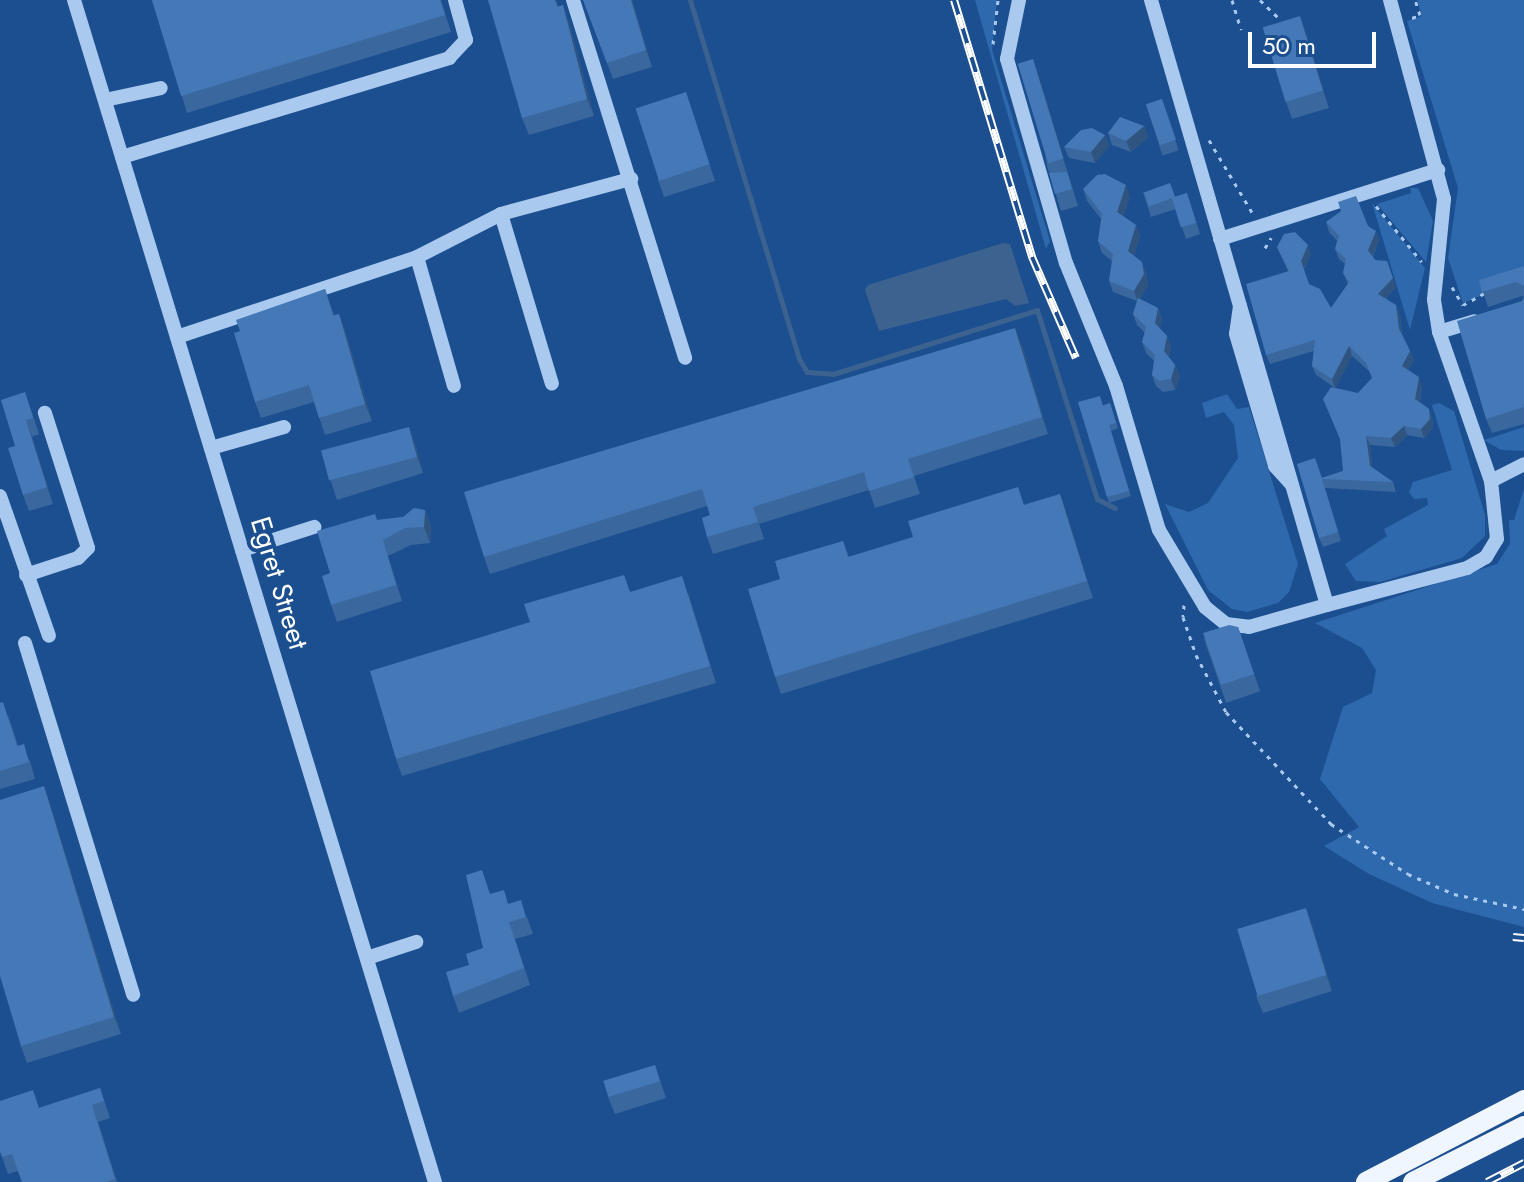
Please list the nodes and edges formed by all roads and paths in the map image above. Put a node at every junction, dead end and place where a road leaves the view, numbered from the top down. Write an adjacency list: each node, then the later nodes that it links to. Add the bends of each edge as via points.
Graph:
1 (74, 0): 12 (street, Egret Street)
2 (455, 0): 14 (street, via 466,40 449,58)
3 (573, 0): 16 (street)
4 (1019, 0): 38 (street, via 1007,59 1066,263 1116,386 1159,530)
5 (1151, 0): 20 (street)
6 (1232, 0): 10 (path)
7 (1260, 0): 9 (path)
8 (1390, 0): 15 (street)
9 (1280, 19)
10 (1241, 30)
11 (161, 88): 12 (street)
12 (105, 100): 14 (street, Egret Street)
13 (1201, 127): 19 (path)
14 (122, 157): 25 (street, Egret Street)
15 (1438, 170): 20 (street); 24 (street, via 1444,199 1434,300)
16 (631, 179): 18 (street); 26 (street)
17 (1375, 204): 22 (path)
18 (501, 214): 21 (street); 27 (street)
19 (1255, 217)
20 (1220, 239): 39 (street)
21 (417, 257): 25 (street); 28 (street)
22 (1425, 265)
23 (1487, 317): 24 (street)
24 (1439, 332): 33 (street)
25 (177, 337): 31 (street, Egret Street)
26 (685, 358)
27 (552, 384)
28 (454, 386)
29 (45, 413): 37 (street, via 88,548 78,558)
30 (284, 427): 31 (street)
31 (211, 448): 36 (street, Egret Street)
32 (1524, 464): 33 (street)
33 (1491, 481): 39 (street, via 1497,539 1486,557 1467,568)
34 (0, 496): 37 (street)
35 (314, 527): 36 (street)
36 (242, 550): 44 (street, Egret Street)
37 (26, 575): 40 (street)
38 (1187, 585): 39 (street, via 1226,624 1249,627); 42 (path, via 1183,617 1226,712 1331,824 1408,874 1480,902)
39 (1327, 605)
40 (49, 636)
41 (25, 643): 45 (street)
42 (1524, 909)
43 (416, 942): 44 (street)
44 (367, 958): 48 (street, Egret Street)
45 (133, 995)
46 (1524, 1100): 49 (main road)
47 (1524, 1126): 50 (main road)
48 (435, 1182)
49 (1366, 1182)
50 (1413, 1182)

